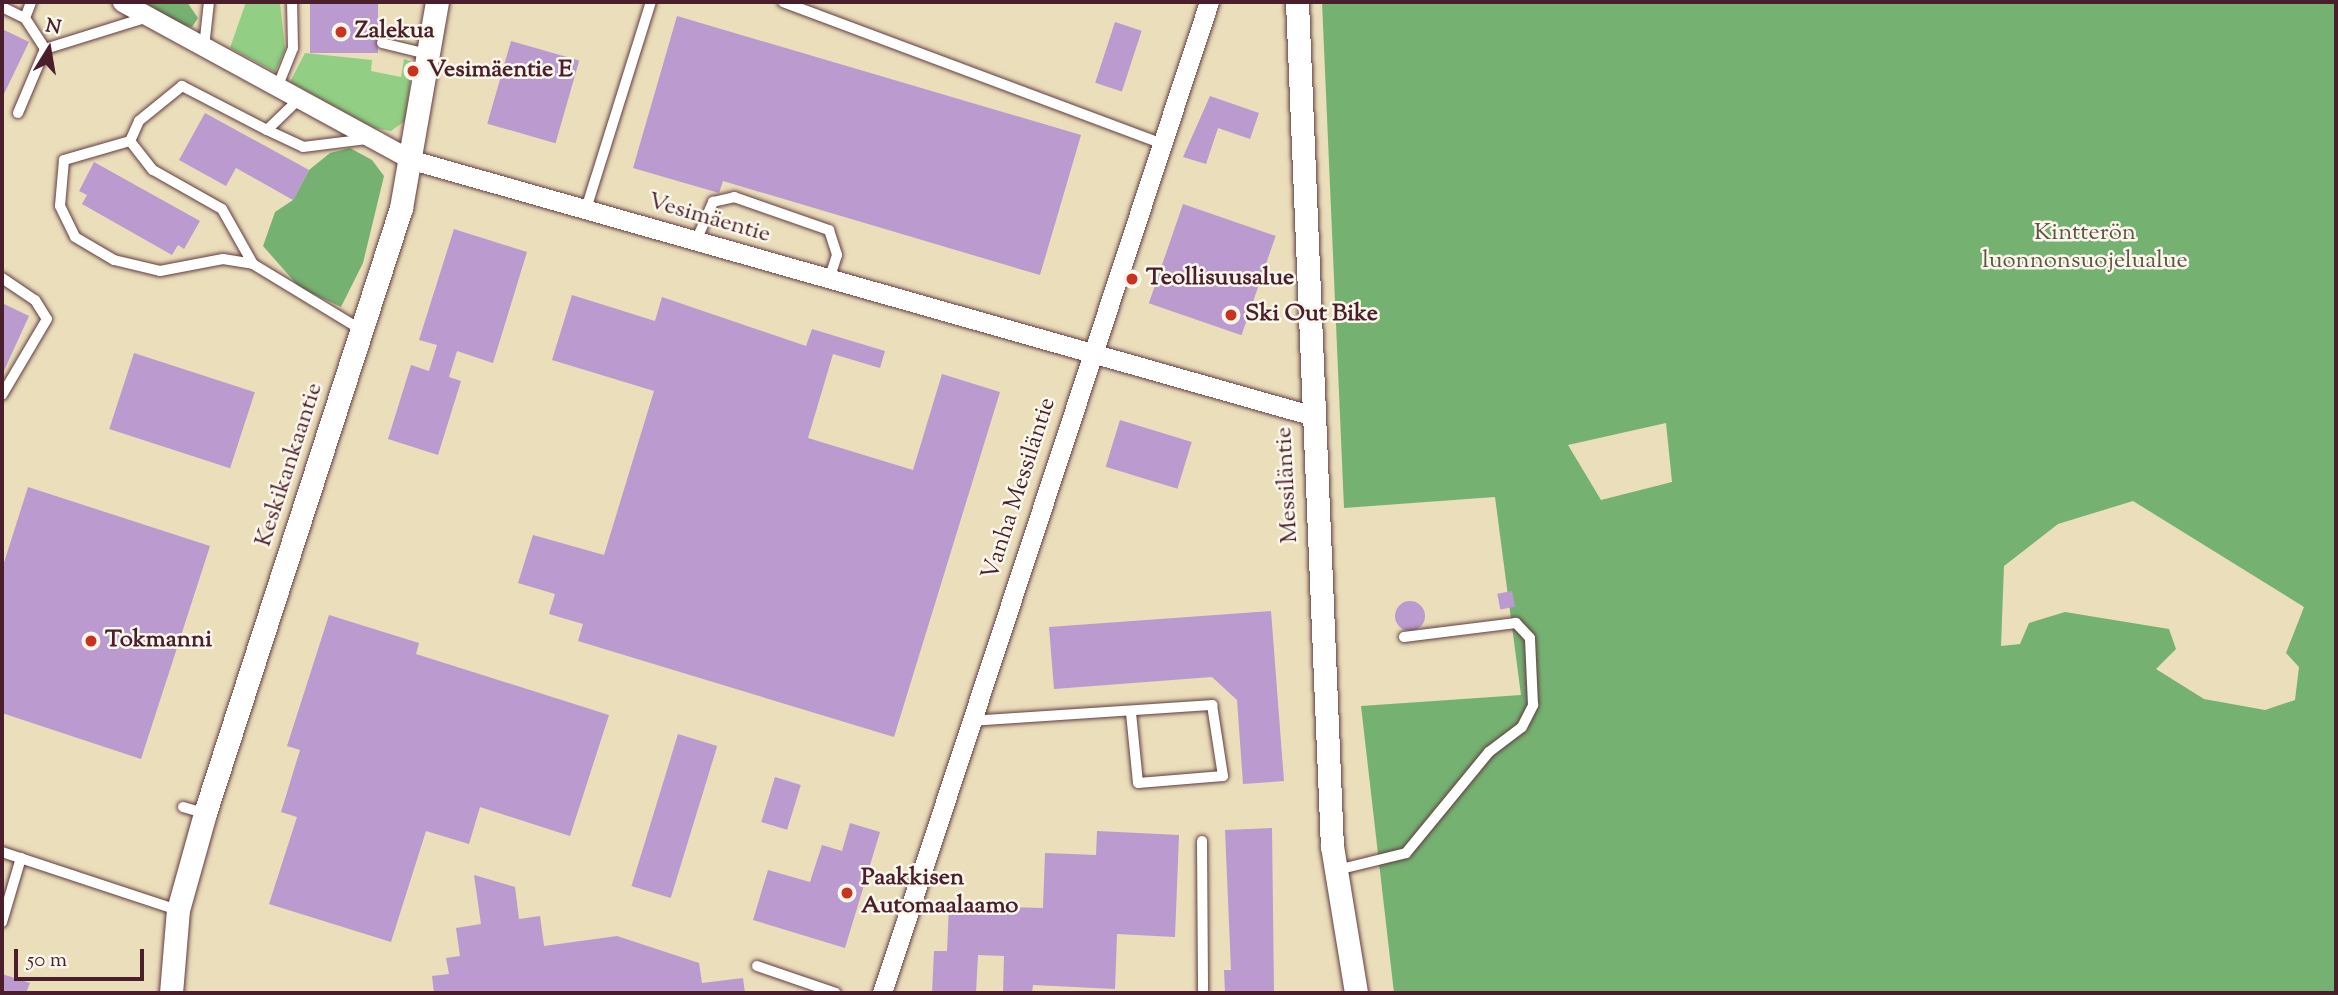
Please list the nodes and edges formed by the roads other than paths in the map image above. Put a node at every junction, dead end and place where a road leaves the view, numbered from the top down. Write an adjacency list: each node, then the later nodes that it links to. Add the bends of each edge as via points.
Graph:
1 (31, 2): 12 (lane)
2 (122, 2): 11 (street, Vesimäentie)
3 (209, 2): 14 (lane)
4 (292, 2): 17 (lane, via 293,48)
5 (437, 2): 16 (street, Keskikankaantie)
6 (651, 2): 25 (lane)
7 (783, 2): 23 (lane)
8 (1209, 2): 23 (street, Vanha Messiläntie)
9 (1297, 2): 33 (street, Messiläntie)
10 (2, 7): 12 (lane)
11 (148, 16): 14 (street, Vesimäentie); 15 (lane)
12 (25, 18): 15 (lane)
13 (382, 43): 16 (lane)
14 (204, 47): 17 (street, Vesimäentie)
15 (45, 49): 19 (lane)
16 (431, 55): 24 (street, Keskikankaantie)
17 (277, 88): 18 (street, Vesimäentie)
18 (298, 100): 20 (lane); 21 (street, Vesimäentie)
19 (18, 113)
20 (267, 130): 21 (lane, via 303,147); 22 (lane, via 182,86 139,121)
21 (367, 138): 24 (street, Vesimäentie)
22 (130, 141): 27 (lane, via 153,170 222,209); 27 (lane, via 64,160 61,206 75,237 114,260 160,271 223,259)
23 (1160, 143): 31 (street, Vanha Messiläntie)
24 (412, 160): 25 (street, Vesimäentie); 30 (street, Keskikankaantie)
25 (586, 209): 26 (street, Vesimäentie)
26 (696, 241): 29 (street, Vesimäentie); 29 (lane, via 713,202 734,197 829,230 837,255)
27 (253, 264): 30 (lane)
28 (2, 278): 32 (lane, via 34,300 47,319)
29 (830, 279): 31 (street, Vesimäentie)
30 (362, 330): 41 (street, Keskikankaantie, via 194,810)
31 (1090, 353): 33 (street, Vesimäentie); 36 (street, Vanha Messiläntie)
32 (2, 396)
33 (1310, 415): 40 (street, Messiläntie)
34 (1404, 637): 40 (lane, via 1516,623 1530,638 1533,705 1522,727 1489,752 1406,853)
35 (1131, 713): 35 (lane, via 1212,705 1223,776 1138,783); 36 (lane)
36 (970, 721): 49 (street, Vanha Messiläntie)
37 (1202, 841): 50 (lane)
38 (2, 852): 39 (lane)
39 (21, 858): 41 (lane); 42 (lane)
40 (1336, 870): 44 (street, Messiläntie)
41 (178, 911): 43 (street, Keskikankaantie)
42 (2, 922)
43 (175, 940): 46 (street, Keskikankaantie); 47 (street, Keskikankaantie)
44 (1352, 964): 51 (street, Messiläntie); 52 (street, Messiläntie)
45 (757, 966): 48 (lane)
46 (158, 993)
47 (171, 993)
48 (836, 993)
49 (882, 993)
50 (1203, 993)
51 (1356, 993)
52 (1365, 993)

